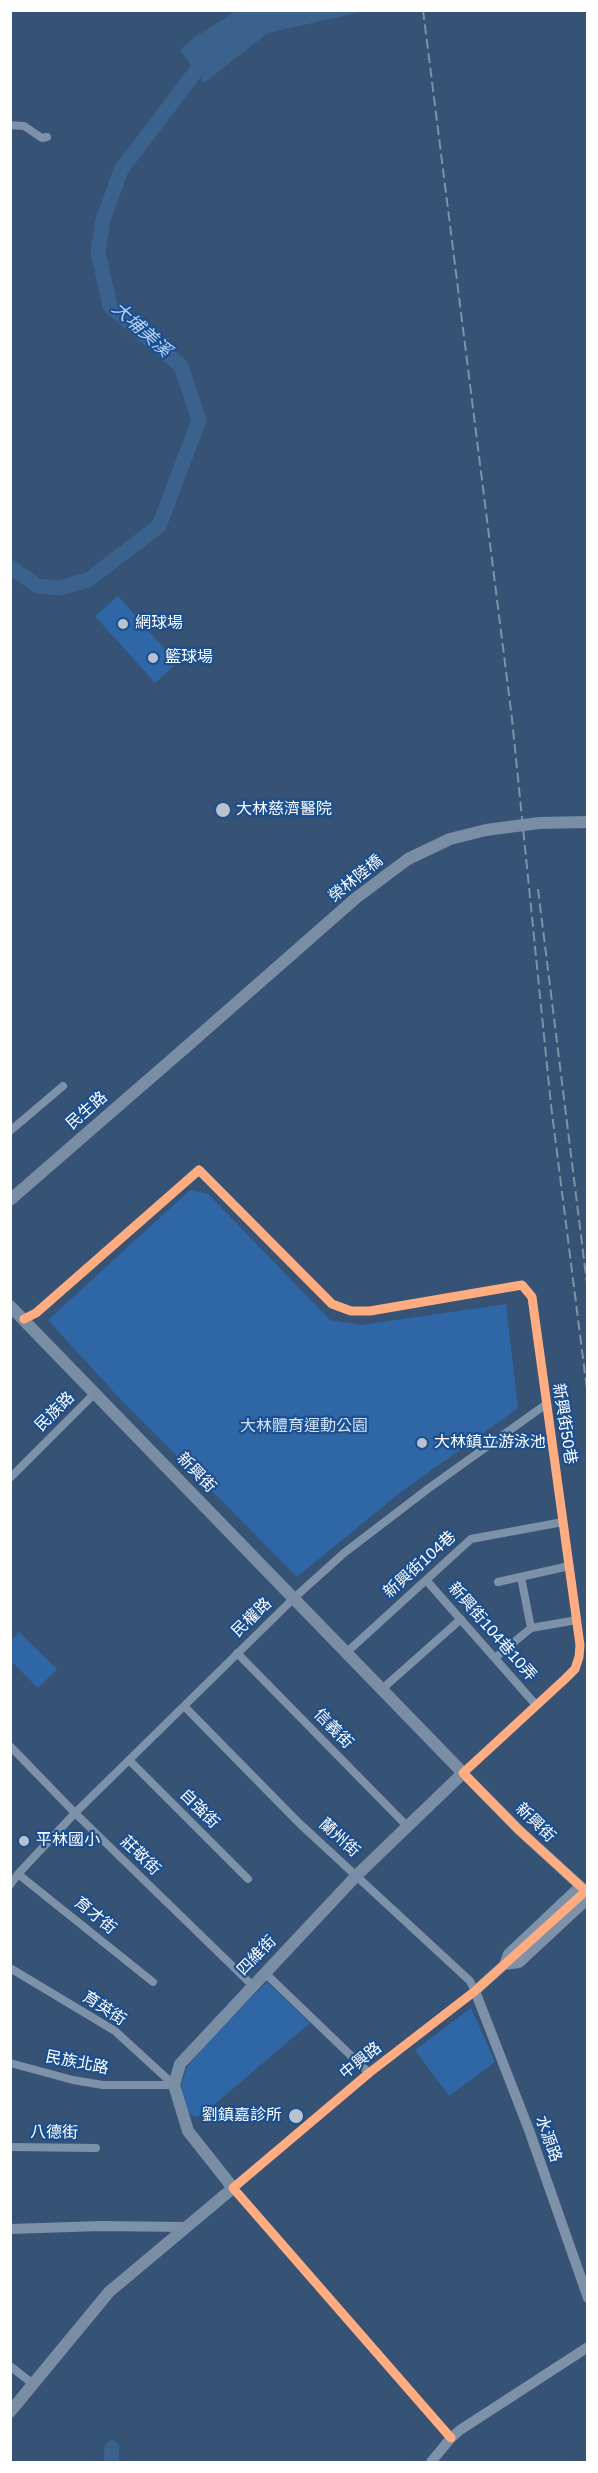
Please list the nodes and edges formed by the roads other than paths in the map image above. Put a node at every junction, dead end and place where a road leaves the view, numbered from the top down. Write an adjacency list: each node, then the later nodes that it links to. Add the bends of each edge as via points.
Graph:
1 (10, 125): 2 (street, via 24,126 42,138)
2 (47, 137)
3 (588, 822): 4 (main road, 榮林陸橋, bridge, via 486,830 450,839 408,859 356,898)
4 (185, 1048): 7 (main road, 民生路)
5 (63, 1086): 6 (street)
6 (10, 1131)
7 (10, 1200)
8 (10, 1306): 9 (main road, 新興街)
9 (24, 1319): 10 (main road, 新興街); 11 (street, 新興街50巷, via 36,1313 199,1170 332,1304 351,1311 522,1285 531,1297)
10 (96, 1392): 12 (street, 民族路); 18 (main road, 新興街)
11 (545, 1406): 13 (street, 新興街50巷); 18 (street, 民權路, via 363,1538)
12 (10, 1478)
13 (563, 1522): 14 (street, 新興街50巷); 16 (street, 新興街104巷, via 471,1539)
14 (569, 1566): 15 (street); 20 (street, 新興街50巷)
15 (521, 1576): 17 (street); 21 (street)
16 (426, 1580): 19 (street, 新興街104巷10弄); 22 (street, 新興街104巷)
17 (498, 1582)
18 (294, 1598): 22 (main road, 新興街); 23 (street, 民權路)
19 (461, 1619): 24 (street, 新興街104巷10弄); 25 (street)
20 (577, 1620): 21 (street); 26 (street, 新興街50巷, via 580,1645 575,1668)
21 (531, 1628): 24 (street)
22 (347, 1652): 25 (main road, 新興街)
23 (237, 1653): 27 (street, 民權路); 32 (street, 信義街)
24 (495, 1658): 26 (street, 新興街104巷10弄)
25 (382, 1689): 30 (main road, 新興街)
26 (536, 1705): 30 (street, 新興街50巷)
27 (183, 1707): 29 (street, 民權路); 34 (street, 蘭州街)
28 (10, 1746): 31 (street, 莊敬街)
29 (129, 1760): 31 (street, 民權路); 35 (street, 自強街)
30 (463, 1773): 32 (main road, 四維街); 37 (street, 新興街)
31 (75, 1813): 33 (street, 民權路); 43 (street, 莊敬街)
32 (407, 1826): 34 (main road, 四維街)
33 (18, 1874): 36 (street, 民權路); 42 (street, 育才街)
34 (357, 1875): 41 (main road, 四維街); 44 (street, 蘭州街, via 470,1981)
35 (248, 1878)
36 (10, 1885)
37 (584, 1890): 39 (street, via 508,1954)
38 (588, 1899): 39 (street, via 519,1963)
39 (507, 1962): 44 (street, 中興路)
40 (10, 1968): 47 (street, 育英街, via 115,2031)
41 (264, 1972): 43 (main road, 四維街); 46 (street)
42 (153, 1982)
43 (252, 1985): 47 (main road, 四維街, via 180,2064)
44 (475, 1991): 46 (street, 中興路); 53 (street, 水源路)
45 (10, 2063): 47 (street, 民族北路, via 103,2085)
46 (369, 2073): 50 (street, 中興路)
47 (174, 2085): 50 (main road, via 188,2131)
48 (10, 2147): 49 (street, 八德街)
49 (96, 2148)
50 (233, 2188): 51 (main road, 中興路); 58 (street)
51 (185, 2227): 52 (street); 56 (main road, 中興路, via 109,2292)
52 (10, 2229)
53 (588, 2298)
54 (588, 2347): 58 (street)
55 (10, 2366): 56 (street)
56 (33, 2384): 57 (main road, 中興路)
57 (10, 2412)
58 (451, 2438): 59 (street)
59 (431, 2463)

